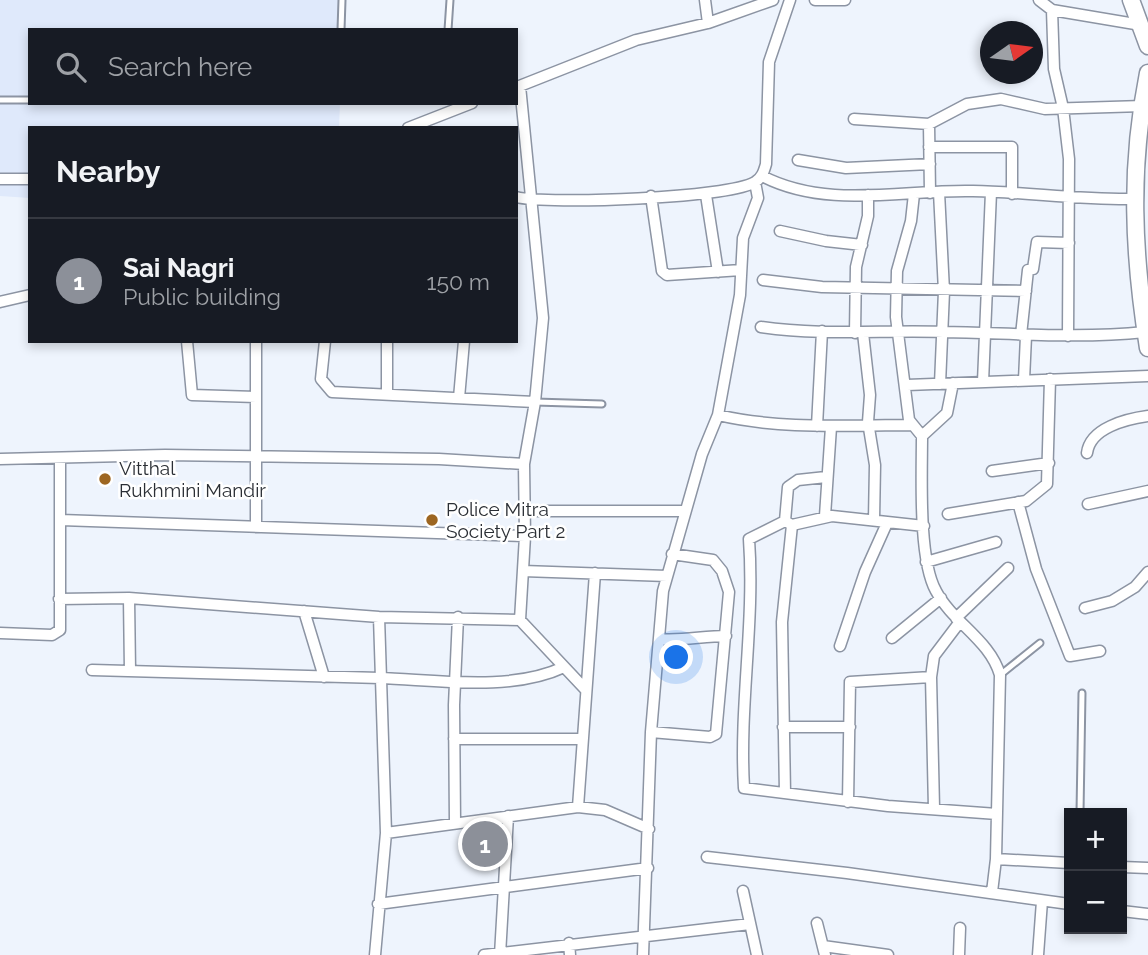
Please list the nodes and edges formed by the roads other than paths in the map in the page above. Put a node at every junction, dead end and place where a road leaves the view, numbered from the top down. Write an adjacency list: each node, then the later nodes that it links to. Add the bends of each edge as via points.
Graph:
1 (342, 0): 14 (lane)
2 (450, 0): 15 (lane)
3 (705, 0): 13 (street)
4 (773, 0): 13 (street)
5 (790, 0): 32 (street, via 769,62 766,164)
6 (815, 0): 7 (street)
7 (845, 0)
8 (1039, 0): 11 (street)
9 (1131, 0): 12 (main road)
10 (1140, 0): 12 (main road)
11 (1052, 10): 12 (street); 23 (street, via 1054,69)
12 (1145, 18): 16 (main road)
13 (708, 23): 18 (street, via 636,40)
14 (341, 28)
15 (447, 28)
16 (1148, 46)
17 (1148, 73): 22 (main road)
18 (518, 87): 43 (street)
19 (0, 100): 20 (lane)
20 (28, 100)
21 (467, 105): 26 (street)
22 (1143, 106): 23 (street); 42 (main road)
23 (1063, 108): 25 (street, via 978,100); 41 (street, via 1069,159)
24 (854, 119): 25 (street)
25 (929, 124): 27 (street)
26 (413, 126)
27 (929, 147): 29 (street); 36 (street, via 1012,147)
28 (798, 160): 29 (street, via 846,168)
29 (930, 164): 34 (street)
30 (28, 178): 31 (street)
31 (0, 179)
32 (759, 179): 37 (street); 38 (street, via 828,194); 47 (street, via 758,198 743,238)
33 (991, 192): 34 (street); 36 (street); 53 (street)
34 (935, 193): 35 (street); 52 (street)
35 (914, 194): 38 (street); 51 (street)
36 (1012, 194): 41 (street)
37 (706, 195): 39 (street); 48 (street)
38 (869, 195): 46 (street)
39 (652, 196): 43 (street); 48 (street, via 662,271 672,277)
40 (518, 197): 43 (street)
41 (1067, 198): 42 (street); 45 (street)
42 (1134, 199): 65 (main road, via 1135,257)
43 (531, 200): 81 (street, via 542,308)
44 (780, 231): 46 (street)
45 (1069, 243): 54 (street, via 1037,242); 64 (street)
46 (862, 245): 50 (street)
47 (741, 270): 48 (street); 83 (street)
48 (718, 272)
49 (763, 279): 50 (street)
50 (855, 288): 51 (street); 60 (street)
51 (896, 289): 52 (street); 61 (street)
52 (944, 291): 53 (street); 59 (street)
53 (987, 291): 54 (street); 62 (street)
54 (1026, 291): 63 (street)
55 (28, 295): 56 (street)
56 (0, 302)
57 (761, 327): 58 (street)
58 (822, 331): 60 (street); 86 (street)
59 (940, 331): 61 (street); 62 (street); 76 (street)
60 (859, 333): 61 (street); 87 (street, via 870,395)
61 (899, 333): 77 (street)
62 (986, 334): 63 (street); 74 (street)
63 (1024, 335): 64 (street); 73 (street)
64 (1068, 336): 65 (street)
65 (1147, 340)
66 (187, 343): 79 (street, via 192,395)
67 (256, 343): 79 (street)
68 (325, 343): 78 (street, via 321,379 327,390)
69 (387, 343): 78 (street)
70 (464, 343): 80 (street)
71 (1148, 376): 72 (street)
72 (1050, 379): 73 (street); 94 (street)
73 (1024, 380): 74 (street)
74 (983, 382): 75 (street)
75 (953, 383): 76 (street); 89 (street, via 947,413)
76 (940, 384): 77 (street)
77 (907, 385): 85 (street)
78 (387, 394): 80 (street)
79 (256, 397): 93 (street)
80 (458, 398): 81 (street)
81 (535, 402): 82 (lane); 95 (street)
82 (602, 404)
83 (718, 415): 86 (street); 102 (street)
84 (1148, 416): 90 (street, via 1124,419 1093,438)
85 (912, 425): 87 (street); 89 (street)
86 (817, 426): 88 (street)
87 (869, 426): 88 (street); 106 (street, via 876,465)
88 (831, 427): 97 (street)
89 (922, 436): 109 (street)
90 (1087, 453)
91 (0, 459): 92 (street)
92 (60, 459): 93 (street, via 165,455); 105 (street)
93 (257, 459): 95 (street); 110 (street)
94 (1049, 463): 96 (street); 99 (street, via 1047,484)
95 (524, 464): 101 (street)
96 (992, 471)
97 (826, 477): 104 (street); 107 (street, via 798,480 789,487)
98 (1148, 491): 100 (street)
99 (1018, 502): 103 (street); 135 (street, via 1035,569 1070,656)
100 (1088, 504)
101 (525, 511): 102 (street); 111 (street)
102 (685, 511): 113 (street)
103 (947, 514)
104 (825, 516): 106 (street); 107 (street)
105 (61, 520): 110 (street); 120 (street)
106 (874, 520): 108 (street)
107 (789, 523): 146 (street, via 782,621); 151 (street, via 749,539 751,636 743,761 744,788)
108 (887, 523): 109 (street); 134 (street)
109 (924, 526): 114 (street)
110 (256, 527): 111 (street)
111 (525, 536): 116 (street)
112 (996, 542): 114 (street)
113 (672, 554): 119 (street); 130 (street, via 705,558 719,565 730,600)
114 (926, 562): 122 (street)
115 (1008, 568): 128 (street)
116 (523, 571): 118 (street); 127 (street)
117 (1148, 572): 123 (street, via 1135,587 1112,601)
118 (595, 573): 119 (street); 144 (street)
119 (667, 576): 132 (street)
120 (59, 598): 121 (street); 129 (street, via 58,634)
121 (129, 598): 124 (street); 138 (street)
122 (941, 598): 128 (street); 131 (street)
123 (1085, 608)
124 (304, 611): 125 (street); 140 (street)
125 (379, 617): 126 (street); 142 (street)
126 (458, 617): 127 (street); 143 (street)
127 (520, 620): 136 (street)
128 (957, 621): 139 (street, via 995,659); 141 (street, via 934,656)
129 (0, 633)
130 (726, 636): 132 (street); 148 (street, via 715,735)
131 (892, 638)
132 (659, 639): 148 (street)
133 (1040, 643): 139 (lane)
134 (840, 646)
135 (1100, 651)
136 (564, 667): 143 (street, via 518,678); 144 (street)
137 (92, 670): 138 (street)
138 (130, 671): 140 (street)
139 (1000, 675): 156 (street)
140 (324, 677): 142 (street)
141 (931, 677): 147 (street, via 850,682); 154 (street)
142 (383, 678): 143 (street); 160 (street)
143 (454, 684): 149 (street)
144 (585, 689): 150 (street)
145 (1082, 693): 155 (lane)
146 (783, 727): 147 (street); 151 (street)
147 (850, 727): 152 (street)
148 (651, 732): 159 (street)
149 (454, 739): 150 (street); 158 (street)
150 (581, 739): 153 (street)
151 (785, 793): 152 (street)
152 (848, 802): 154 (street)
153 (578, 807): 157 (street); 159 (street, via 605,810)
154 (934, 808): 156 (street)
155 (1080, 808)
156 (997, 814): 162 (street)
157 (508, 816): 158 (street); 167 (street)
158 (455, 823): 160 (street)
159 (649, 829): 165 (street)
160 (386, 832): 171 (street)
161 (707, 858): 169 (street)
162 (996, 859): 163 (street); 169 (street)
163 (1064, 863)
164 (1127, 867): 166 (street)
165 (648, 868): 167 (street); 178 (street)
166 (1148, 868)
167 (503, 886): 171 (street); 181 (street)
168 (743, 891): 176 (street)
169 (992, 892): 170 (street)
170 (1042, 901): 172 (street); 189 (street)
171 (378, 904): 182 (street)
172 (1064, 904)
173 (1127, 912): 174 (street)
174 (1148, 914)
175 (817, 923): 180 (street)
176 (750, 924): 178 (street); 186 (street)
177 (960, 928): 188 (street)
178 (645, 935): 179 (street); 185 (street)
179 (569, 943): 181 (street); 184 (street)
180 (824, 950): 187 (street)
181 (500, 954): 183 (street)
182 (375, 955)
183 (484, 955)
184 (570, 955)
185 (643, 955)
186 (757, 955)
187 (888, 955)
188 (958, 955)
189 (1038, 955)

